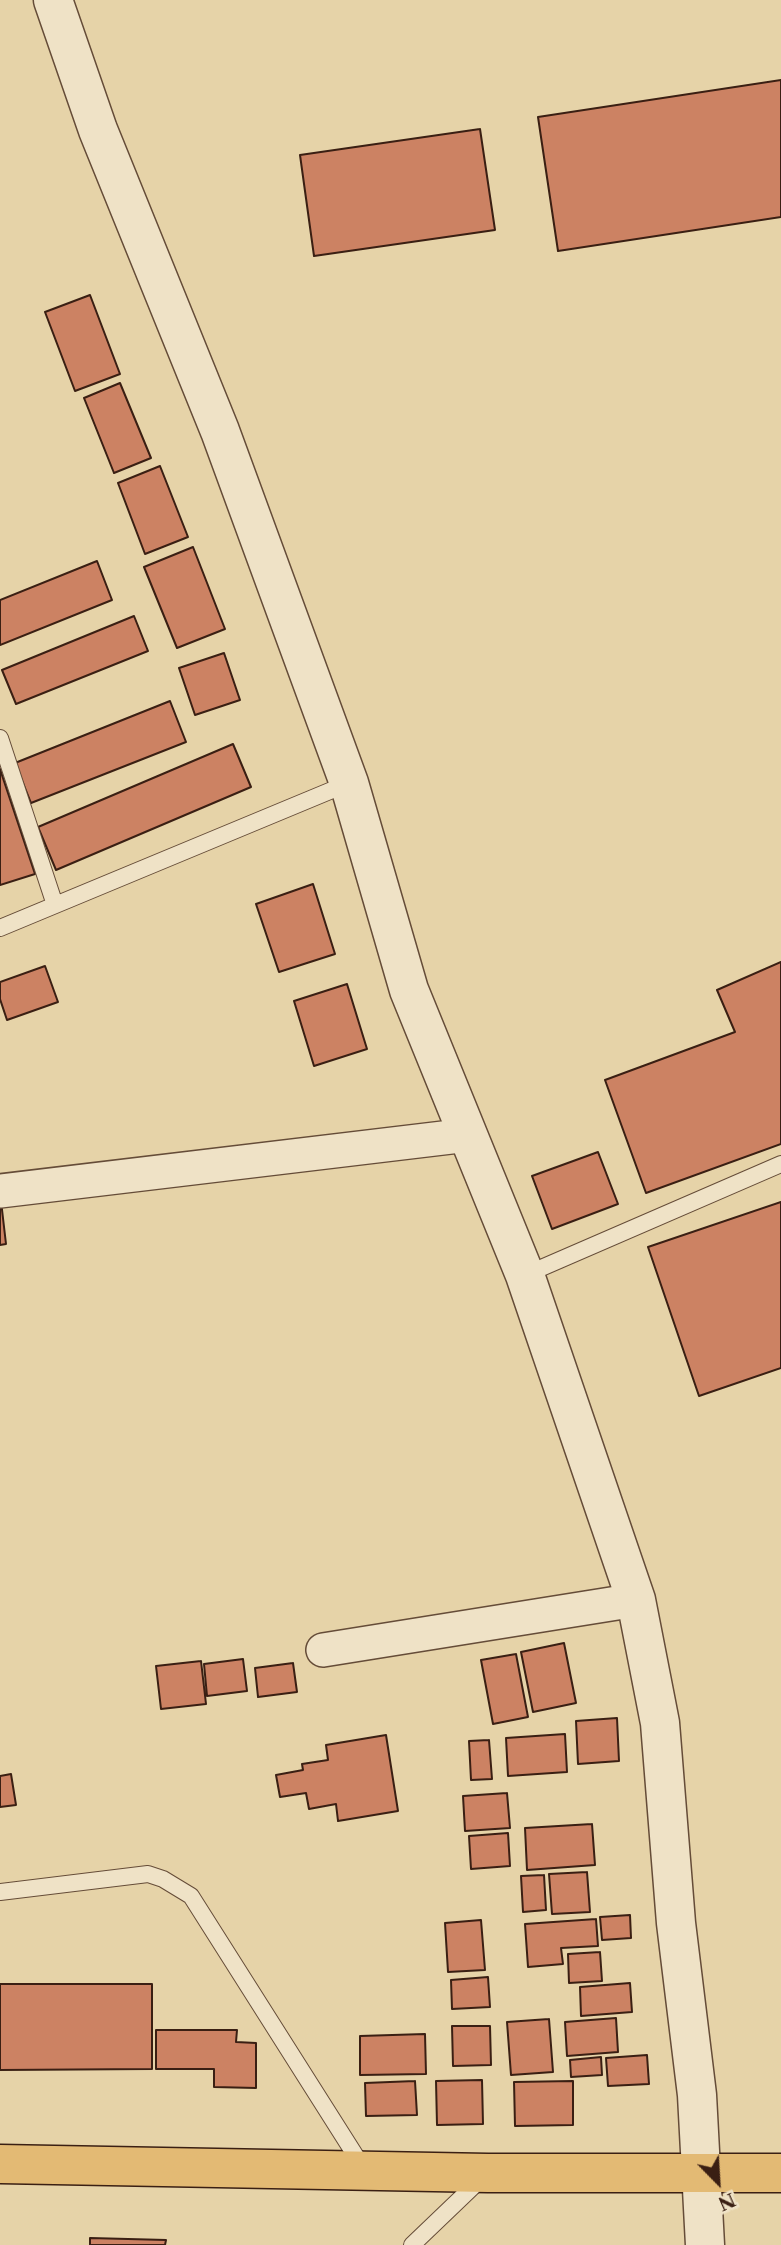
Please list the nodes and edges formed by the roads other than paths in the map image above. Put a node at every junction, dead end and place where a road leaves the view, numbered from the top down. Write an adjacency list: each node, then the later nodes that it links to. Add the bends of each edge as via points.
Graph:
1 (52, 0): 3 (street, via 98,130 220,431)
2 (0, 738): 4 (lane)
3 (349, 783): 4 (lane); 6 (street, via 409,990)
4 (55, 905): 5 (lane)
5 (0, 928)
6 (468, 1135): 8 (street); 9 (street)
7 (781, 1164): 9 (lane)
8 (0, 1191)
9 (525, 1275): 10 (street)
10 (636, 1600): 11 (street); 16 (street, via 660,1723)
11 (323, 1650)
12 (0, 1892): 14 (lane, via 148,1874 191,1896)
13 (0, 2164): 14 (highway)
14 (365, 2171): 15 (highway)
15 (488, 2173): 16 (highway); 18 (lane)
16 (702, 2173): 17 (highway); 19 (street)
17 (781, 2173)
18 (412, 2245)
19 (705, 2245)

